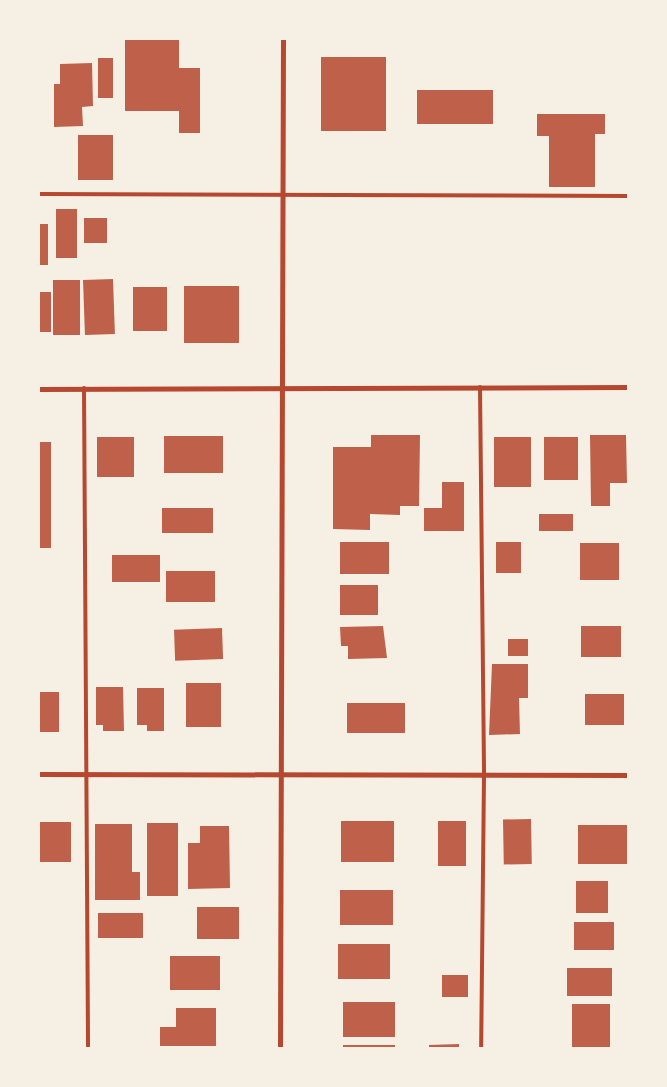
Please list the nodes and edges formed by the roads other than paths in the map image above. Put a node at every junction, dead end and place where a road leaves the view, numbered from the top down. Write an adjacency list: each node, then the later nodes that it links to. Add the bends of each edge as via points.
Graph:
1 (283, 39): 3 (street)
2 (39, 194): 3 (lane)
3 (283, 195): 4 (lane); 6 (street)
4 (628, 196)
5 (480, 386): 6 (street); 7 (street); 13 (lane)
6 (282, 387): 9 (street); 12 (street)
7 (628, 387)
8 (39, 388): 9 (street)
9 (84, 388): 11 (lane)
10 (39, 774): 11 (street)
11 (84, 774): 12 (street); 15 (lane)
12 (281, 775): 13 (street); 16 (street)
13 (484, 775): 14 (street); 17 (lane)
14 (628, 775)
15 (88, 1048)
16 (280, 1048)
17 (481, 1048)

